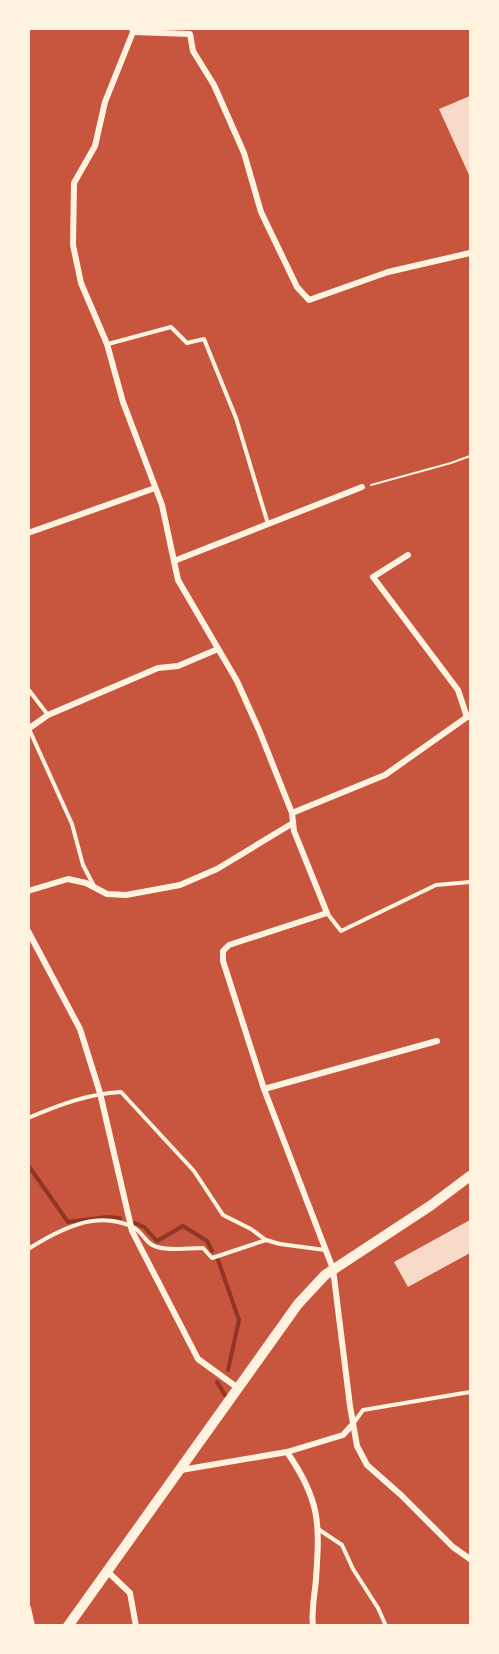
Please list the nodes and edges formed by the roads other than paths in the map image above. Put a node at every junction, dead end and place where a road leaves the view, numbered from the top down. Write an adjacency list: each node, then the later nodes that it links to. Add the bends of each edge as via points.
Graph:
1 (132, 30): 2 (street, via 190,34 194,51 244,153 261,212 297,287 309,300 388,272); 3 (street, via 105,102 95,146 74,183 73,245 81,283)
2 (471, 253)
3 (107, 344): 5 (street, via 123,402); 6 (lane, via 171,327 187,343 204,339 236,418)
4 (362, 487): 6 (street)
5 (155, 488): 7 (street); 9 (street)
6 (268, 525): 9 (street)
7 (28, 533)
8 (408, 555): 13 (street, via 373,577 458,690)
9 (174, 561): 10 (street, via 178,580)
10 (218, 649): 12 (street, via 178,666 158,668); 15 (street, via 242,691)
11 (28, 689): 12 (lane)
12 (48, 715): 14 (street)
13 (469, 716): 15 (street, via 385,775)
14 (29, 729): 18 (lane, via 72,824)
15 (292, 813): 16 (street)
16 (293, 823): 18 (street, via 180,885 126,895 107,894); 20 (street)
17 (471, 882): 20 (lane, via 436,885 340,931)
18 (94, 887): 19 (street, via 68,879)
19 (28, 891)
20 (327, 913): 23 (street, via 229,945 223,951 223,962)
21 (28, 931): 24 (street, via 80,1029)
22 (437, 1041): 23 (street)
23 (264, 1089): 30 (street)
24 (100, 1093): 25 (lane, via 64,1102); 27 (street); 28 (lane, via 121,1092 194,1171 223,1215)
25 (28, 1118)
26 (471, 1176): 31 (main road)
27 (130, 1226): 28 (lane, via 149,1245 203,1248 212,1258); 29 (lane, via 113,1220 76,1224); 32 (street, via 198,1359)
28 (266, 1240): 30 (lane)
29 (28, 1249)
30 (325, 1250): 31 (street)
31 (333, 1269): 32 (main road, via 298,1304); 34 (street)
32 (238, 1388): 36 (main road)
33 (471, 1392): 34 (lane, via 363,1410)
34 (353, 1424): 35 (street, via 343,1435); 38 (street, via 357,1446 367,1465 453,1547)
35 (287, 1452): 36 (street); 37 (street, via 314,1500)
36 (181, 1470): 39 (main road)
37 (318, 1529): 44 (street); 45 (lane, via 342,1545)
38 (471, 1559)
39 (107, 1571): 42 (main road); 43 (street, via 130,1593)
40 (28, 1608): 41 (street)
41 (32, 1626)
42 (68, 1626)
43 (136, 1626)
44 (313, 1626)
45 (386, 1626)

